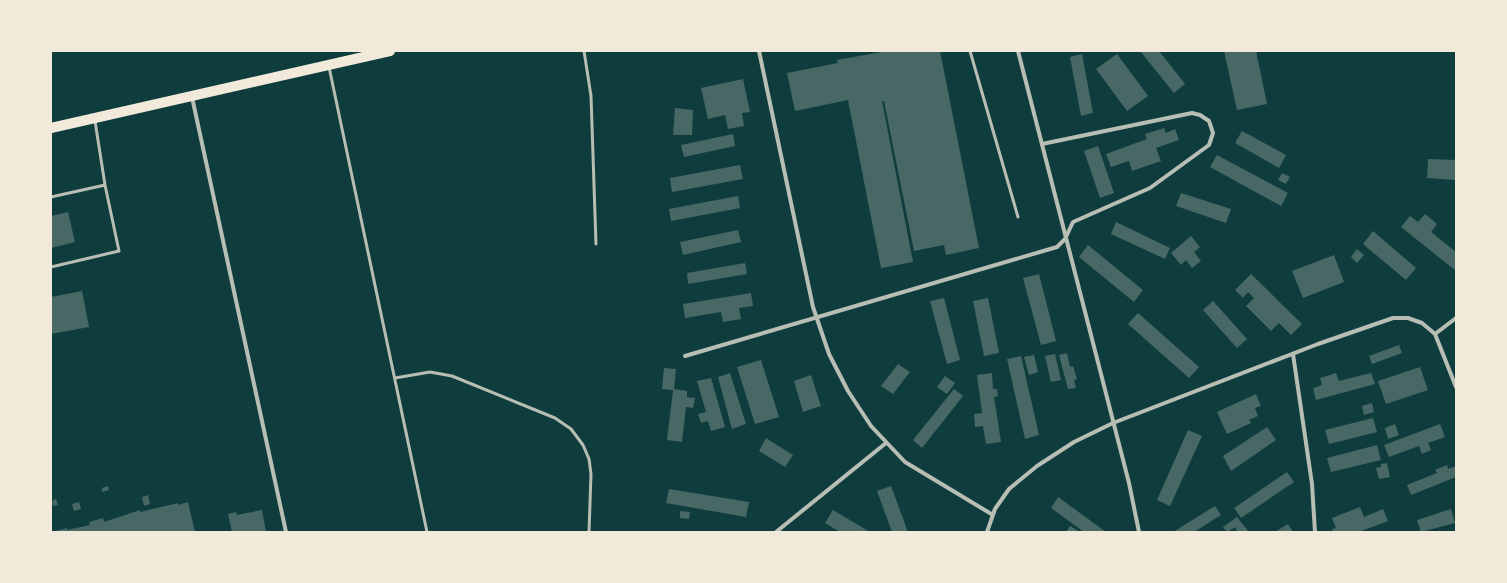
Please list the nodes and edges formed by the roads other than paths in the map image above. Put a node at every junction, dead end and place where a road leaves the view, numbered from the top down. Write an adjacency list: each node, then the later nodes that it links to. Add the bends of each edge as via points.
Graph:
1 (390, 51): 6 (main road)
2 (584, 51): 15 (lane, via 591,96)
3 (759, 51): 18 (street)
4 (970, 51): 13 (lane)
5 (1018, 51): 10 (street)
6 (328, 65): 7 (main road); 22 (lane)
7 (192, 97): 8 (main road); 27 (street)
8 (95, 119): 9 (main road); 11 (lane)
9 (51, 128)
10 (1042, 144): 14 (street); 14 (street, via 1192,113 1209,121 1213,133 1209,145 1150,188 1073,222)
11 (105, 185): 12 (lane); 16 (lane, via 119,251)
12 (51, 197)
13 (1018, 217)
14 (1065, 239): 18 (street, via 1057,247); 24 (street)
15 (596, 244)
16 (51, 267)
17 (1456, 318): 19 (street)
18 (816, 319): 21 (street); 25 (street, via 829,354 848,391 871,426)
19 (1435, 334): 20 (street, via 1422,323 1408,318 1393,318); 23 (street)
20 (1293, 354): 24 (street); 33 (street, via 1312,484)
21 (685, 356)
22 (395, 378): 28 (lane); 29 (lane, via 430,372 452,376 555,418 571,429 589,459)
23 (1456, 387)
24 (1113, 423): 26 (street, via 1074,442 1037,466 1009,489); 32 (street)
25 (886, 443): 26 (street, via 905,462); 30 (street)
26 (992, 515): 31 (street)
27 (286, 532)
28 (428, 532)
29 (589, 532)
30 (776, 532)
31 (987, 532)
32 (1139, 532)
33 (1315, 532)

